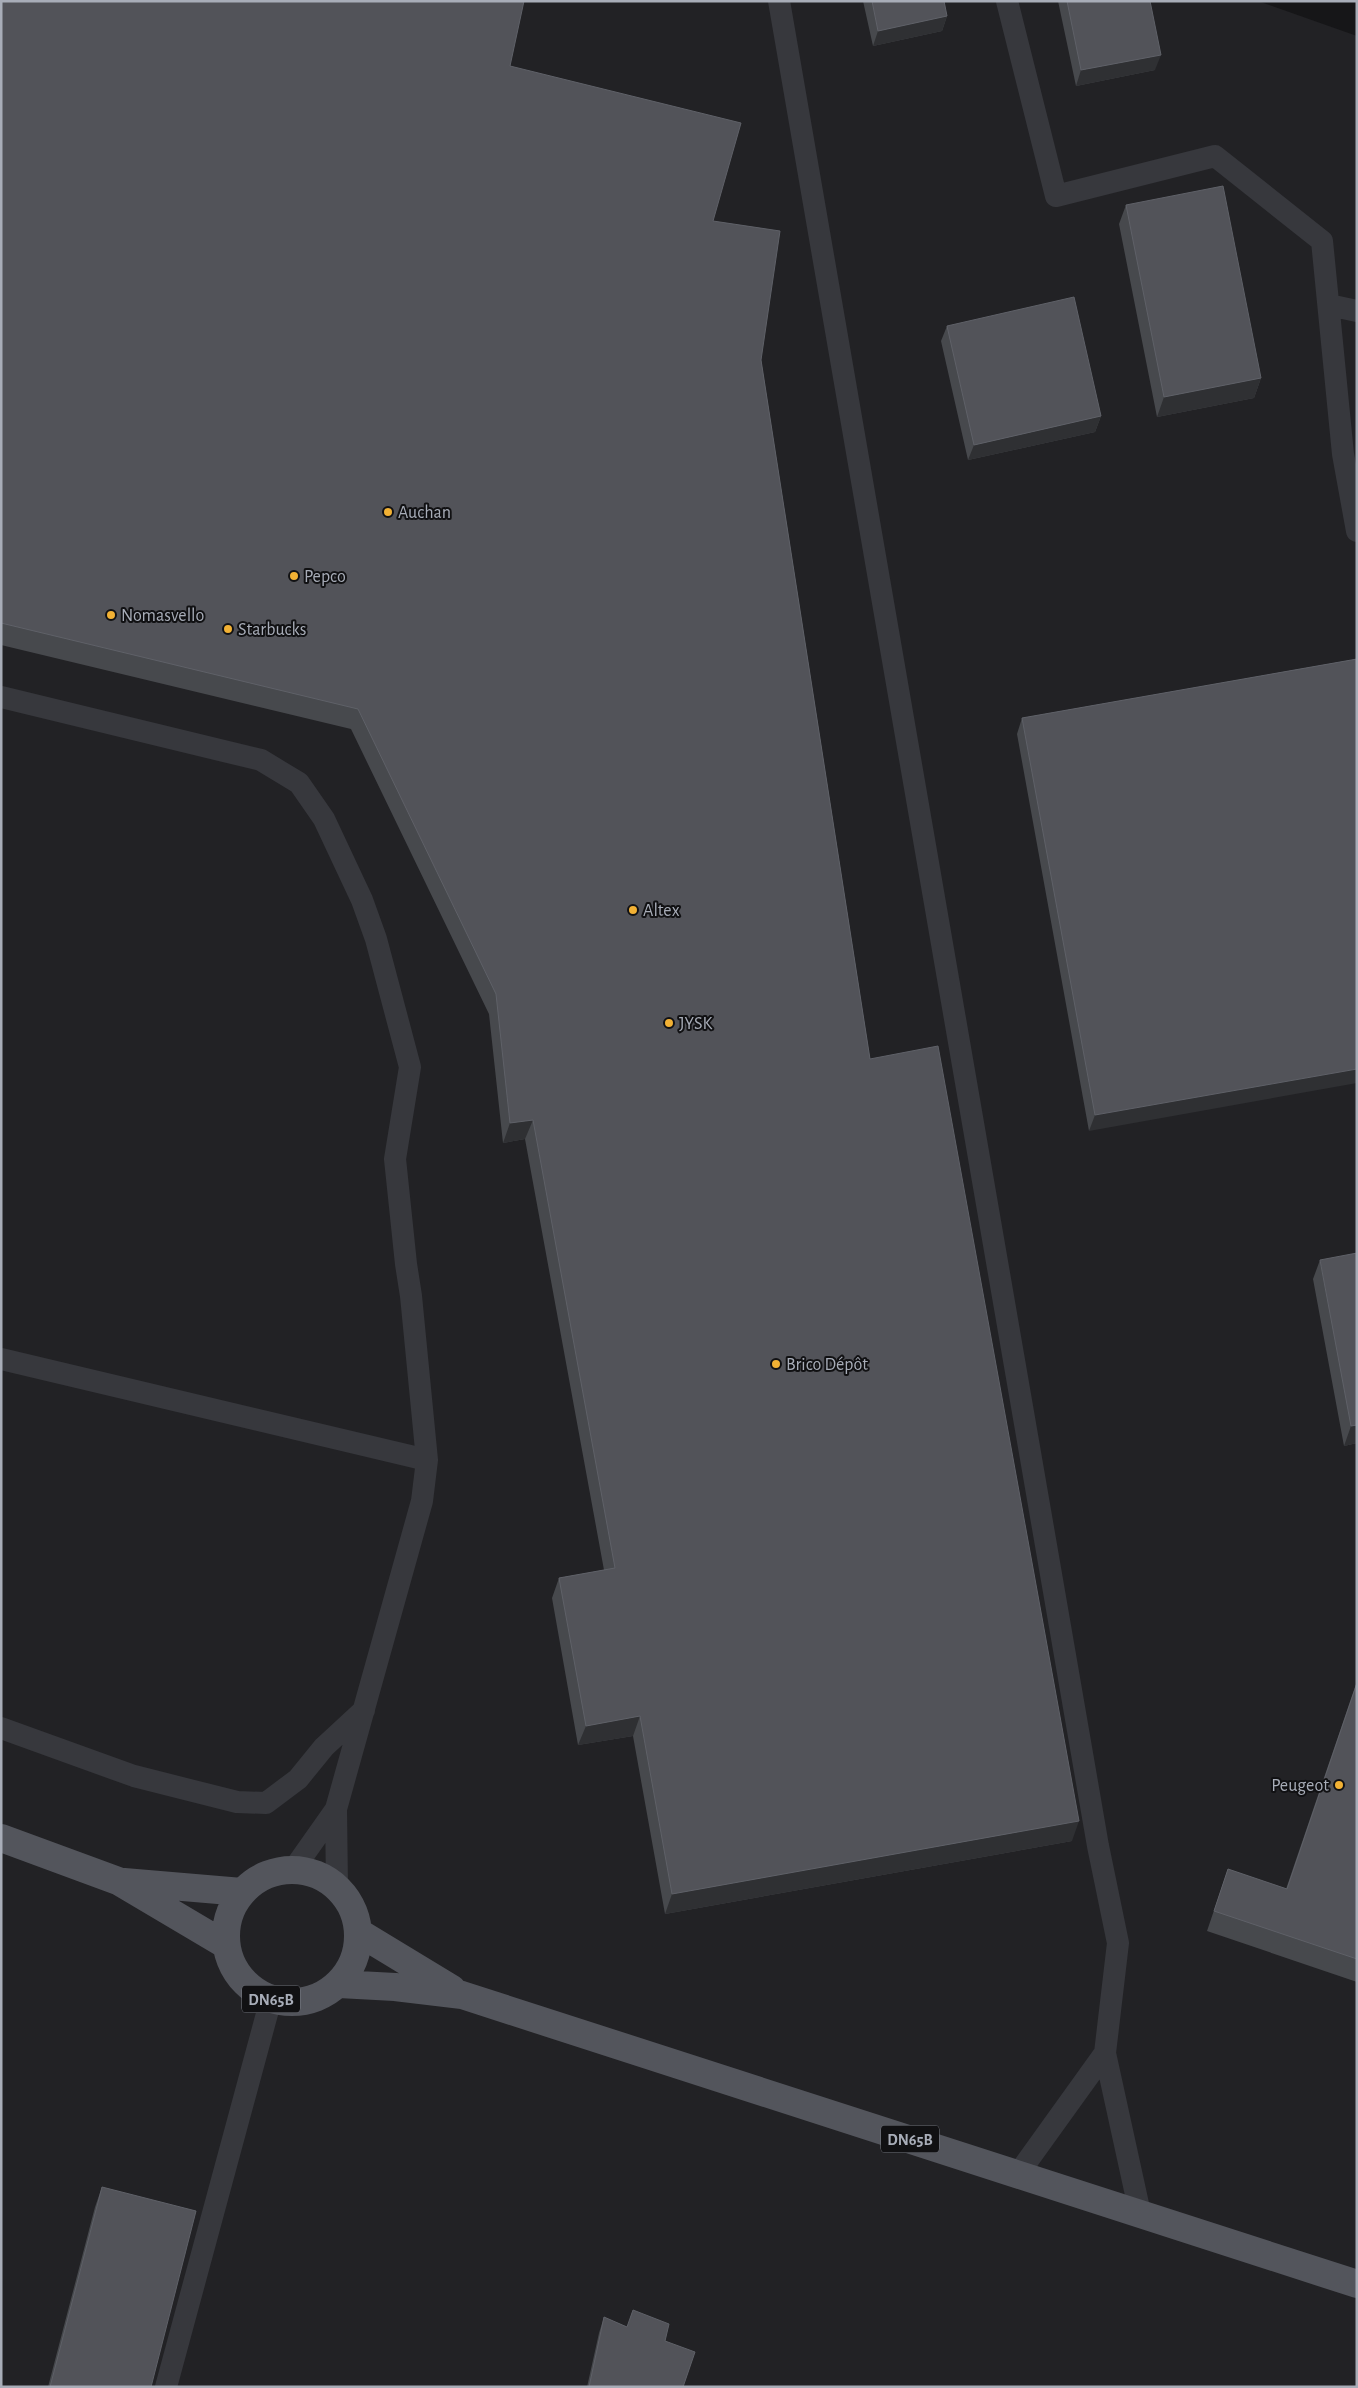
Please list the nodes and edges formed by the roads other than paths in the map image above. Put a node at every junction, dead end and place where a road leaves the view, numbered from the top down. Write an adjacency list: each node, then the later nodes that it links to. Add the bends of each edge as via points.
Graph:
1 (780, 1): 22 (lane, via 1095,1826 1118,1943)
2 (1006, 1): 3 (lane, via 1056,196 1216,156 1322,241)
3 (1329, 305): 4 (lane); 5 (lane, via 1343,454)
4 (1357, 311)
5 (1357, 530)
6 (1, 697): 8 (lane, via 261,760 299,783 324,819 362,900 376,939 410,1067 395,1159)
7 (1, 1359): 8 (lane)
8 (427, 1460): 9 (lane, via 422,1501)
9 (365, 1709): 10 (lane, via 324,1748 298,1779 266,1803 237,1802 134,1776); 11 (lane)
10 (1, 1728)
11 (336, 1809): 13 (lane); 15 (lane)
12 (1, 1838): 14 (main road)
13 (293, 1870): 15 (main road, DN65B, via 323,1878); 16 (main road, DN65B, via 274,1872)
14 (118, 1881): 16 (main road); 18 (main road)
15 (336, 1887): 17 (main road, DN65B, via 348,1900)
16 (242, 1892): 18 (main road, DN65B, via 226,1926)
17 (358, 1932): 19 (main road, DN65B, via 357,1951); 20 (main road, DN65B)
18 (226, 1946): 21 (main road, DN65B, via 241,1979)
19 (339, 1984): 20 (main road, DN65B); 21 (main road, DN65B, via 308,2001)
20 (462, 1994): 23 (main road, DN65B)
21 (271, 2000): 26 (lane)
22 (1105, 2053): 23 (lane); 24 (lane)
23 (1018, 2174): 24 (main road, DN65B)
24 (1140, 2213): 25 (main road, DN65B)
25 (1357, 2284)
26 (166, 2387)

